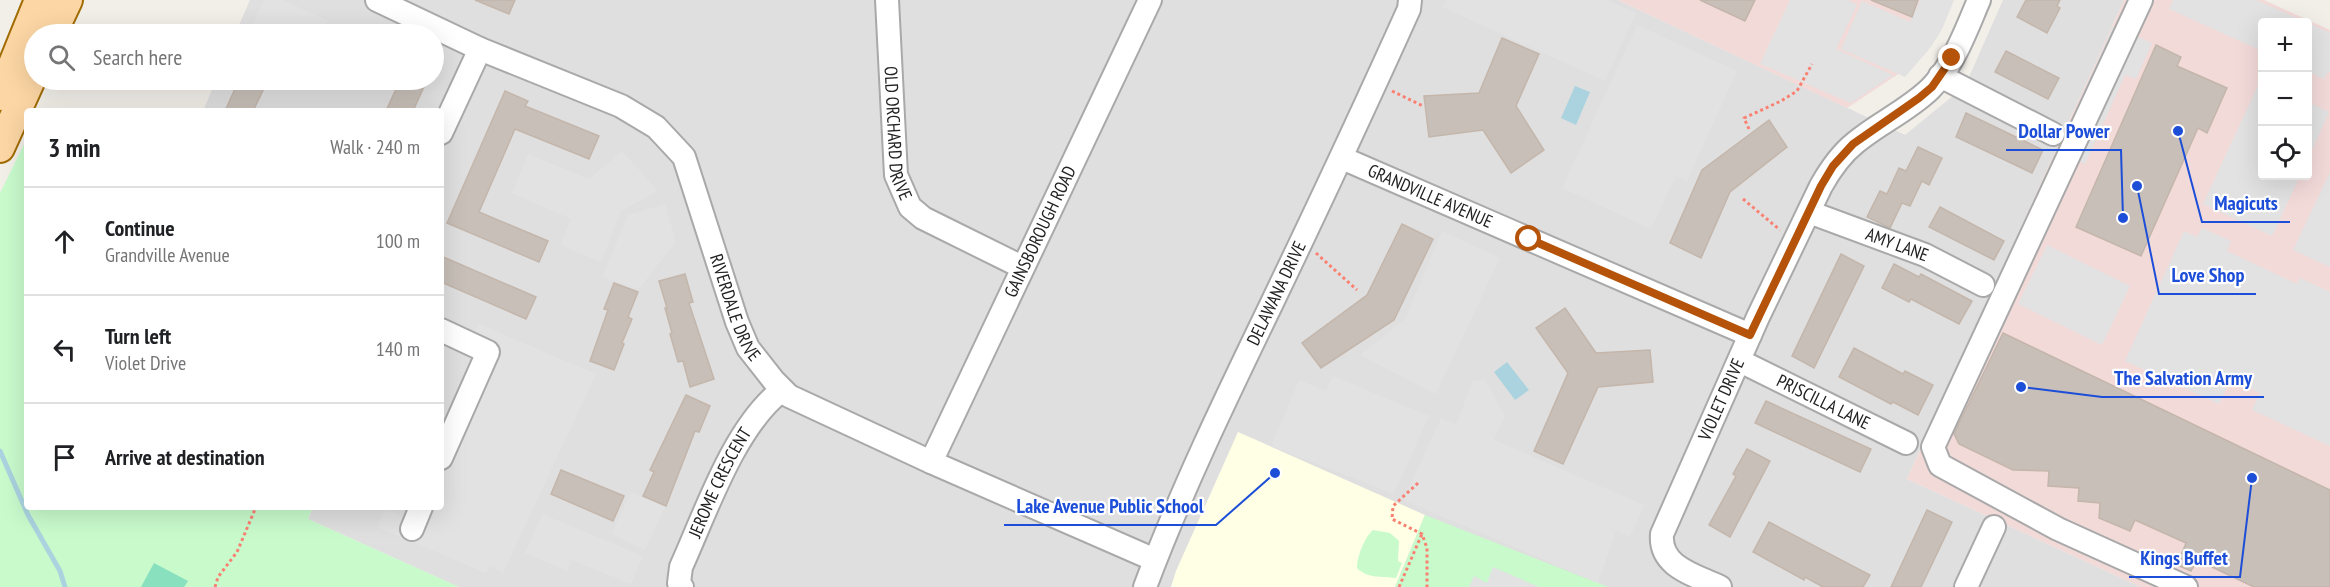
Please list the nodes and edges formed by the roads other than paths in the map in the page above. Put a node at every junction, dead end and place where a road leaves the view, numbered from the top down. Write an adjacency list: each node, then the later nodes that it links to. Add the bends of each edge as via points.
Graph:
1 (39, 0): 10 (main road)
2 (68, 0): 11 (main road)
3 (377, 0): 9 (street, RIVERDALE DRIVE)
4 (886, 0): 24 (street, OLD ORCHARD DRIVE, via 896,175 910,207 923,218)
5 (1150, 0): 24 (street, GAINSBOROUGH ROAD)
6 (1410, 0): 22 (street, DELAWANA DRIVE)
7 (1979, 0): 16 (street, VIOLET DRIVE, via 1955,54)
8 (2141, 0): 41 (street, via 1933,447 1941,465 2058,529)
9 (408, 6): 12 (street, RIVERDALE DRIVE)
10 (29, 24)
11 (57, 24)
12 (438, 24)
13 (444, 28): 15 (street, RIVERDALE DRIVE)
14 (24, 37): 18 (main road)
15 (480, 49): 19 (street); 29 (street, RIVERDALE DRIVE, via 637,114 676,146 694,185 748,348)
16 (1940, 76): 20 (street); 23 (street, VIOLET DRIVE, via 1919,98 1842,155)
17 (26, 90): 21 (main road)
18 (0, 96)
19 (444, 127)
20 (2053, 134)
21 (0, 148)
22 (1342, 158): 27 (street, GRANDVILLE AVENUE); 36 (street, DELAWANA DRIVE, via 1220,411)
23 (1809, 212): 25 (street, AMY LANE, via 1925,255); 27 (street, VIOLET DRIVE)
24 (1022, 267): 32 (street, GAINSBOROUGH ROAD)
25 (1983, 285)
26 (444, 331): 31 (street, via 488,352)
27 (1750, 335): 28 (street, VIOLET DRIVE)
28 (1740, 361): 30 (street, PRISCILLA LANE); 39 (street, VIOLET DRIVE, via 1662,534 1661,545 1665,556 1677,566)
29 (782, 390): 32 (street, RIVERDALE DRIVE); 37 (street, JEROME CRESCENT, via 763,408 735,448 681,567)
30 (1906, 443)
31 (444, 451)
32 (931, 462): 36 (street, RIVERDALE DRIVE)
33 (420, 510): 35 (street)
34 (1994, 527): 40 (street)
35 (412, 529)
36 (1155, 560): 38 (street, DELAWANA DRIVE)
37 (682, 587)
38 (1145, 587)
39 (1720, 587)
40 (1966, 587)
41 (2186, 587)

